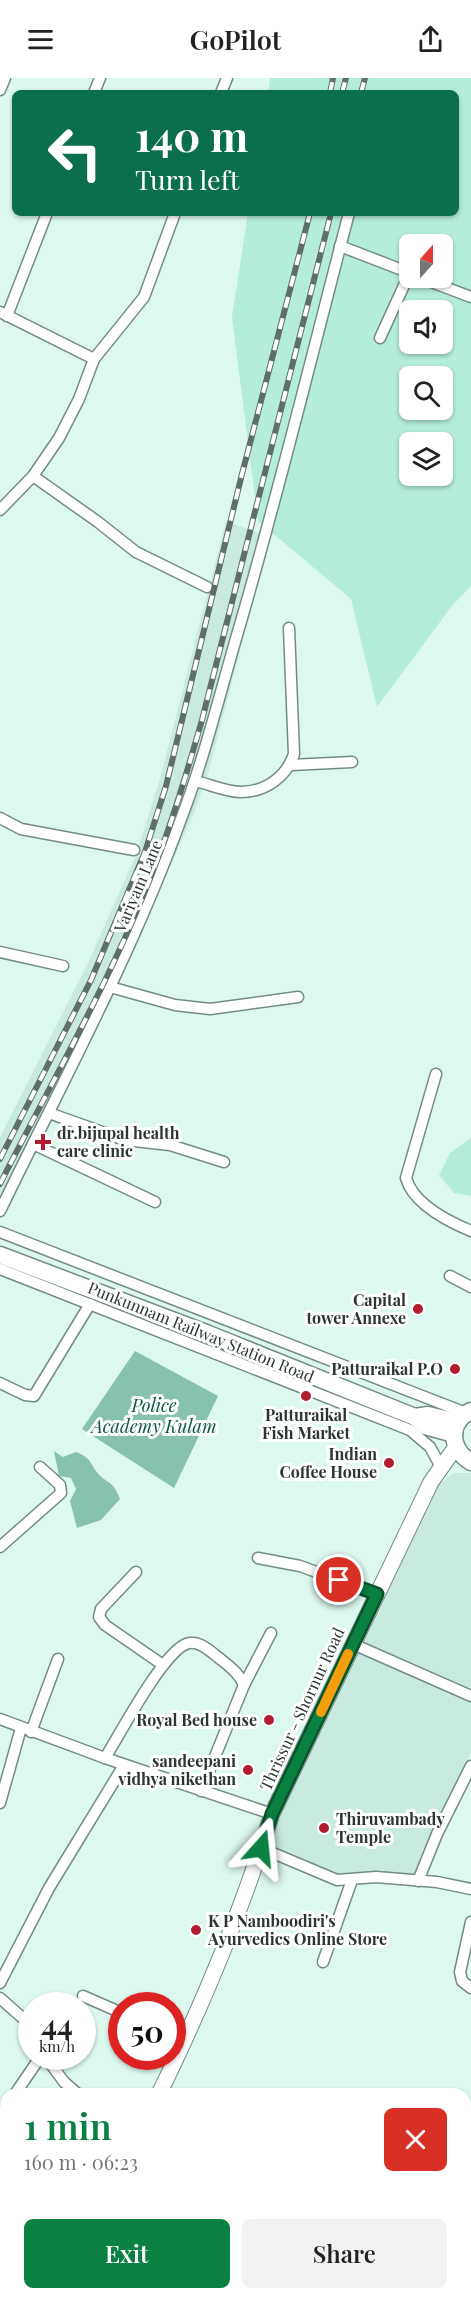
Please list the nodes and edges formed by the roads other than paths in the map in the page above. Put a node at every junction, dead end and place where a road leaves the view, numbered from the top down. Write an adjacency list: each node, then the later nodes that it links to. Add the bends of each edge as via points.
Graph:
1 (5, 78): 2 (street)
2 (0, 90)
3 (46, 216): 11 (street)
4 (174, 216): 13 (street, via 144,297)
5 (348, 216): 6 (street, Variyam Lane)
6 (340, 246): 7 (street); 20 (street, Variyam Lane, via 260,556)
7 (399, 269)
8 (403, 288): 12 (street)
9 (448, 288): 10 (street)
10 (471, 297)
11 (4, 314): 13 (street)
12 (380, 338)
13 (94, 359): 14 (street, via 59,438)
14 (33, 477): 15 (street); 16 (street, via 136,552)
15 (0, 510)
16 (207, 587)
17 (290, 628): 19 (street, via 294,754)
18 (352, 762): 19 (street)
19 (291, 765): 20 (street, via 277,781 241,792)
20 (195, 781): 25 (street, Variyam Lane, via 155,886)
21 (0, 818): 22 (street, via 21,829)
22 (134, 850)
23 (0, 952): 24 (street)
24 (63, 966)
25 (110, 987): 26 (street, via 174,1005 210,1009); 28 (street, Variyam Lane)
26 (298, 997)
27 (436, 1074): 33 (street, via 406,1178 409,1191 426,1205)
28 (49, 1113): 29 (street, Variyam Lane); 30 (street, via 125,1140 170,1145)
29 (33, 1144): 31 (street); 32 (street, Variyam Lane)
30 (224, 1162)
31 (155, 1202)
32 (0, 1210)
33 (471, 1231)
34 (0, 1232): 40 (street)
35 (0, 1255): 43 (main road, bridge, via 415,1417 425,1426)
36 (0, 1269): 39 (street, Punkunnam Railway Station Road)
37 (450, 1276): 38 (street)
38 (471, 1287)
39 (90, 1304): 41 (street, Punkunnam Railway Station Road); 42 (street, via 34,1396)
40 (223, 1318): 41 (street); 43 (street, via 378,1379)
41 (210, 1352): 46 (street, Punkunnam Railway Station Road, via 410,1431 430,1447)
42 (0, 1383)
43 (461, 1426): 44 (main road); 46 (main road, Thrissur - Shornur Road)
44 (471, 1462)
45 (40, 1467): 47 (street, via 60,1485 61,1493)
46 (442, 1469): 50 (main road, Thrissur - Shornur Road, via 431,1482)
47 (0, 1547)
48 (258, 1558): 50 (street, via 300,1566)
49 (136, 1572): 54 (street, via 101,1609 99,1617)
50 (377, 1594): 52 (main road, Thrissur - Shornur Road)
51 (271, 1633): 55 (street)
52 (353, 1644): 56 (street); 64 (main road, Thrissur - Shornur Road)
53 (58, 1659): 58 (street)
54 (163, 1665): 55 (street, via 185,1644 194,1643 206,1647 240,1676); 59 (street)
55 (244, 1685): 62 (street)
56 (471, 1696)
57 (0, 1719): 58 (street)
58 (26, 1730): 59 (street); 63 (street)
59 (105, 1758): 60 (street)
60 (124, 1764): 62 (street); 71 (street, via 50,1888)
61 (471, 1766): 67 (street)
62 (201, 1791): 64 (street)
63 (0, 1803)
64 (272, 1814): 65 (main road, Thrissur - Shornur Road)
65 (261, 1848): 66 (street, via 337,1880); 75 (main road, Thrissur - Shornur Road)
66 (352, 1880): 67 (street, via 376,1877); 70 (street)
67 (418, 1881): 68 (street)
68 (471, 1889)
69 (471, 1922): 72 (street, via 460,1972 462,1981)
70 (323, 1962)
71 (0, 1983)
72 (471, 1988)
73 (1, 2002): 74 (street)
74 (18, 2015)
75 (186, 2022)
76 (33, 2070): 79 (street)
77 (54, 2070): 80 (street)
78 (168, 2070): 81 (main road, Thrissur - Shornur Road)
79 (19, 2088)
80 (71, 2088)
81 (161, 2088)

